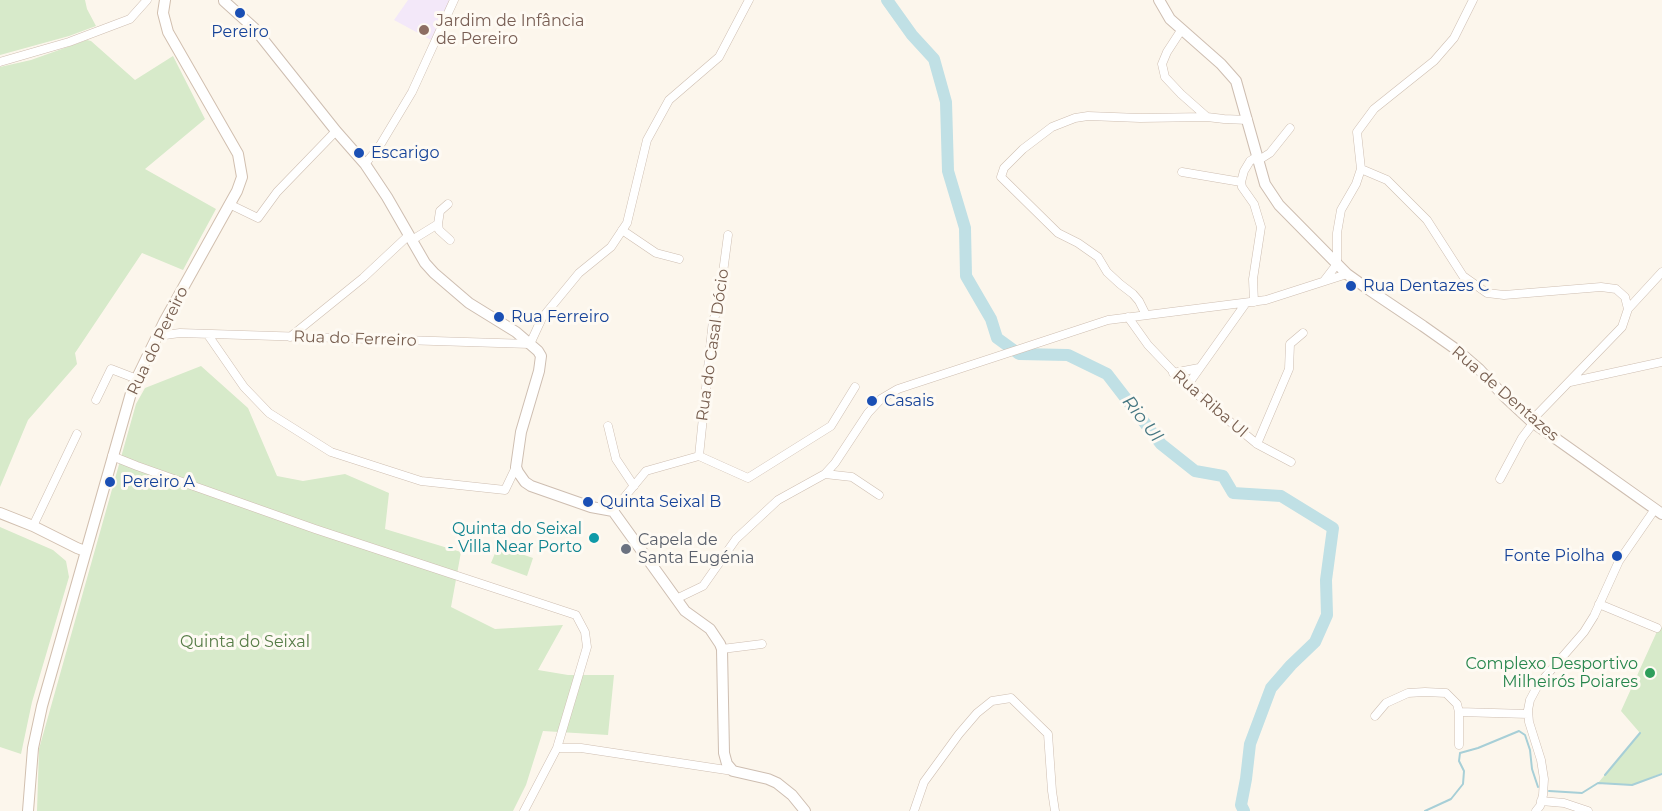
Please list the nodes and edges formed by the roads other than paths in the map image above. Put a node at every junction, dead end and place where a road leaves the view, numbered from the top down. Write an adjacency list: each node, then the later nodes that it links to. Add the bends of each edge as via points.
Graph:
1 (147, 0): 9 (street, via 130,19)
2 (165, 0): 19 (street, Rua do Pereiro, via 163,13 168,32 238,154 242,177)
3 (222, 0): 13 (street, via 254,28)
4 (454, 0): 15 (street, via 412,92)
5 (749, 0): 22 (street, via 719,57 669,100 646,140)
6 (1159, 0): 8 (street, Rua de Dentazes)
7 (1473, 0): 16 (street, via 1454,38 1434,62 1374,109 1357,132)
8 (1182, 29): 10 (street, via 1162,64 1165,77); 11 (street, Rua de Dentazes, via 1236,81)
9 (0, 62)
10 (1207, 117): 11 (street); 33 (street, via 1075,118 1052,128 1023,149 1004,168 1001,177 1058,233 1098,256 1107,272 1140,301)
11 (1248, 120): 14 (street, Rua de Dentazes)
12 (1290, 128): 14 (street, via 1270,153)
13 (336, 131): 15 (street); 19 (street, via 277,192 258,218)
14 (1258, 158): 18 (street, via 1250,161); 27 (street, Rua de Dentazes, via 1265,184 1279,205)
15 (365, 164): 24 (street)
16 (1361, 169): 27 (street, via 1341,210); 32 (street, via 1387,180 1427,220 1462,276 1488,293 1601,287 1616,289 1625,297)
17 (1182, 172): 18 (street)
18 (1241, 182): 31 (street, via 1261,226)
19 (230, 204): 35 (street, Rua do Pereiro)
20 (448, 204): 21 (street, via 440,211)
21 (438, 224): 24 (street); 25 (street)
22 (622, 231): 26 (street, via 656,253); 42 (street, via 611,247 579,273 542,318)
23 (728, 235): 56 (street, Rua do Casal Dócio, via 713,320)
24 (410, 237): 41 (street); 42 (street, via 425,263 444,283)
25 (450, 240)
26 (679, 259)
27 (1337, 264): 29 (street, Rua de Dentazes); 30 (street)
28 (1662, 272): 32 (street)
29 (1347, 274): 30 (street); 51 (street, Rua de Dentazes, via 1457,350)
30 (1324, 281): 31 (street)
31 (1250, 303): 33 (street); 44 (street)
32 (1628, 309): 47 (street, via 1622,327)
33 (1144, 315): 34 (street); 37 (street)
34 (1128, 317): 37 (street, Rua Riba Ul); 59 (street, via 1028,345 898,389 868,413)
35 (165, 321): 36 (street); 40 (street, Rua do Pereiro)
36 (180, 333): 39 (street, Rua do Ferreiro); 40 (street, Rua do Ferreiro)
37 (1140, 333): 45 (street, Rua Riba Ul)
38 (1303, 333): 54 (street, via 1290,344 1289,369)
39 (208, 335): 41 (street, Rua do Ferreiro); 58 (street, via 244,387 269,413 331,452 421,481 505,490)
40 (157, 336): 46 (street, Rua do Pereiro)
41 (290, 337): 42 (street, Rua do Ferreiro)
42 (531, 344): 58 (street, via 541,361 521,432)
43 (1662, 362): 47 (street)
44 (1199, 368): 45 (street); 48 (street)
45 (1173, 373): 48 (street, Rua Riba Ul)
46 (137, 379): 50 (street, via 111,369); 55 (street, Rua do Pereiro)
47 (1569, 382): 51 (street)
48 (1187, 386): 54 (street, Rua Riba Ul)
49 (855, 387): 56 (street, via 831,426 748,478)
50 (96, 400)
51 (1532, 422): 60 (street); 64 (street, Rua de Dentazes)
52 (608, 426): 61 (street, via 616,459)
53 (77, 434): 66 (street)
54 (1257, 444): 57 (street, Rua Riba Ul)
55 (112, 456): 67 (street, Rua do Pereiro); 77 (street, via 315,529 576,615 587,647)
56 (699, 456): 61 (street, via 646,471)
57 (1291, 462)
58 (516, 467): 63 (street, via 520,477 531,486)
59 (825, 474): 62 (street, via 852,477); 68 (street, via 778,500 736,539 703,586)
60 (1500, 479)
61 (634, 486): 63 (street)
62 (879, 495)
63 (613, 511): 68 (street)
64 (1659, 512): 69 (street, via 1619,561)
65 (0, 513): 66 (street)
66 (33, 526): 67 (street)
67 (85, 550): 80 (street, Rua do Pereiro, via 42,706 33,748)
68 (676, 599): 72 (street, via 714,634)
69 (1599, 604): 70 (street); 74 (street, via 1584,632 1534,690)
70 (1657, 628)
71 (762, 644): 72 (street)
72 (722, 649): 78 (street, via 724,753)
73 (1459, 712): 74 (street); 75 (street, via 1446,693 1425,692 1408,693 1386,703); 76 (street)
74 (1528, 714): 79 (street, via 1544,779)
75 (1374, 716)
76 (1459, 745)
77 (557, 748): 78 (street); 81 (street)
78 (733, 771): 82 (street, via 777,783)
79 (1541, 801): 85 (street); 86 (street, via 1564,802)
80 (28, 811)
81 (524, 811)
82 (804, 811)
83 (914, 811): 84 (street, via 924,782 977,713 992,701 1011,698 1048,734)
84 (1055, 811)
85 (1536, 811)
86 (1588, 811)

